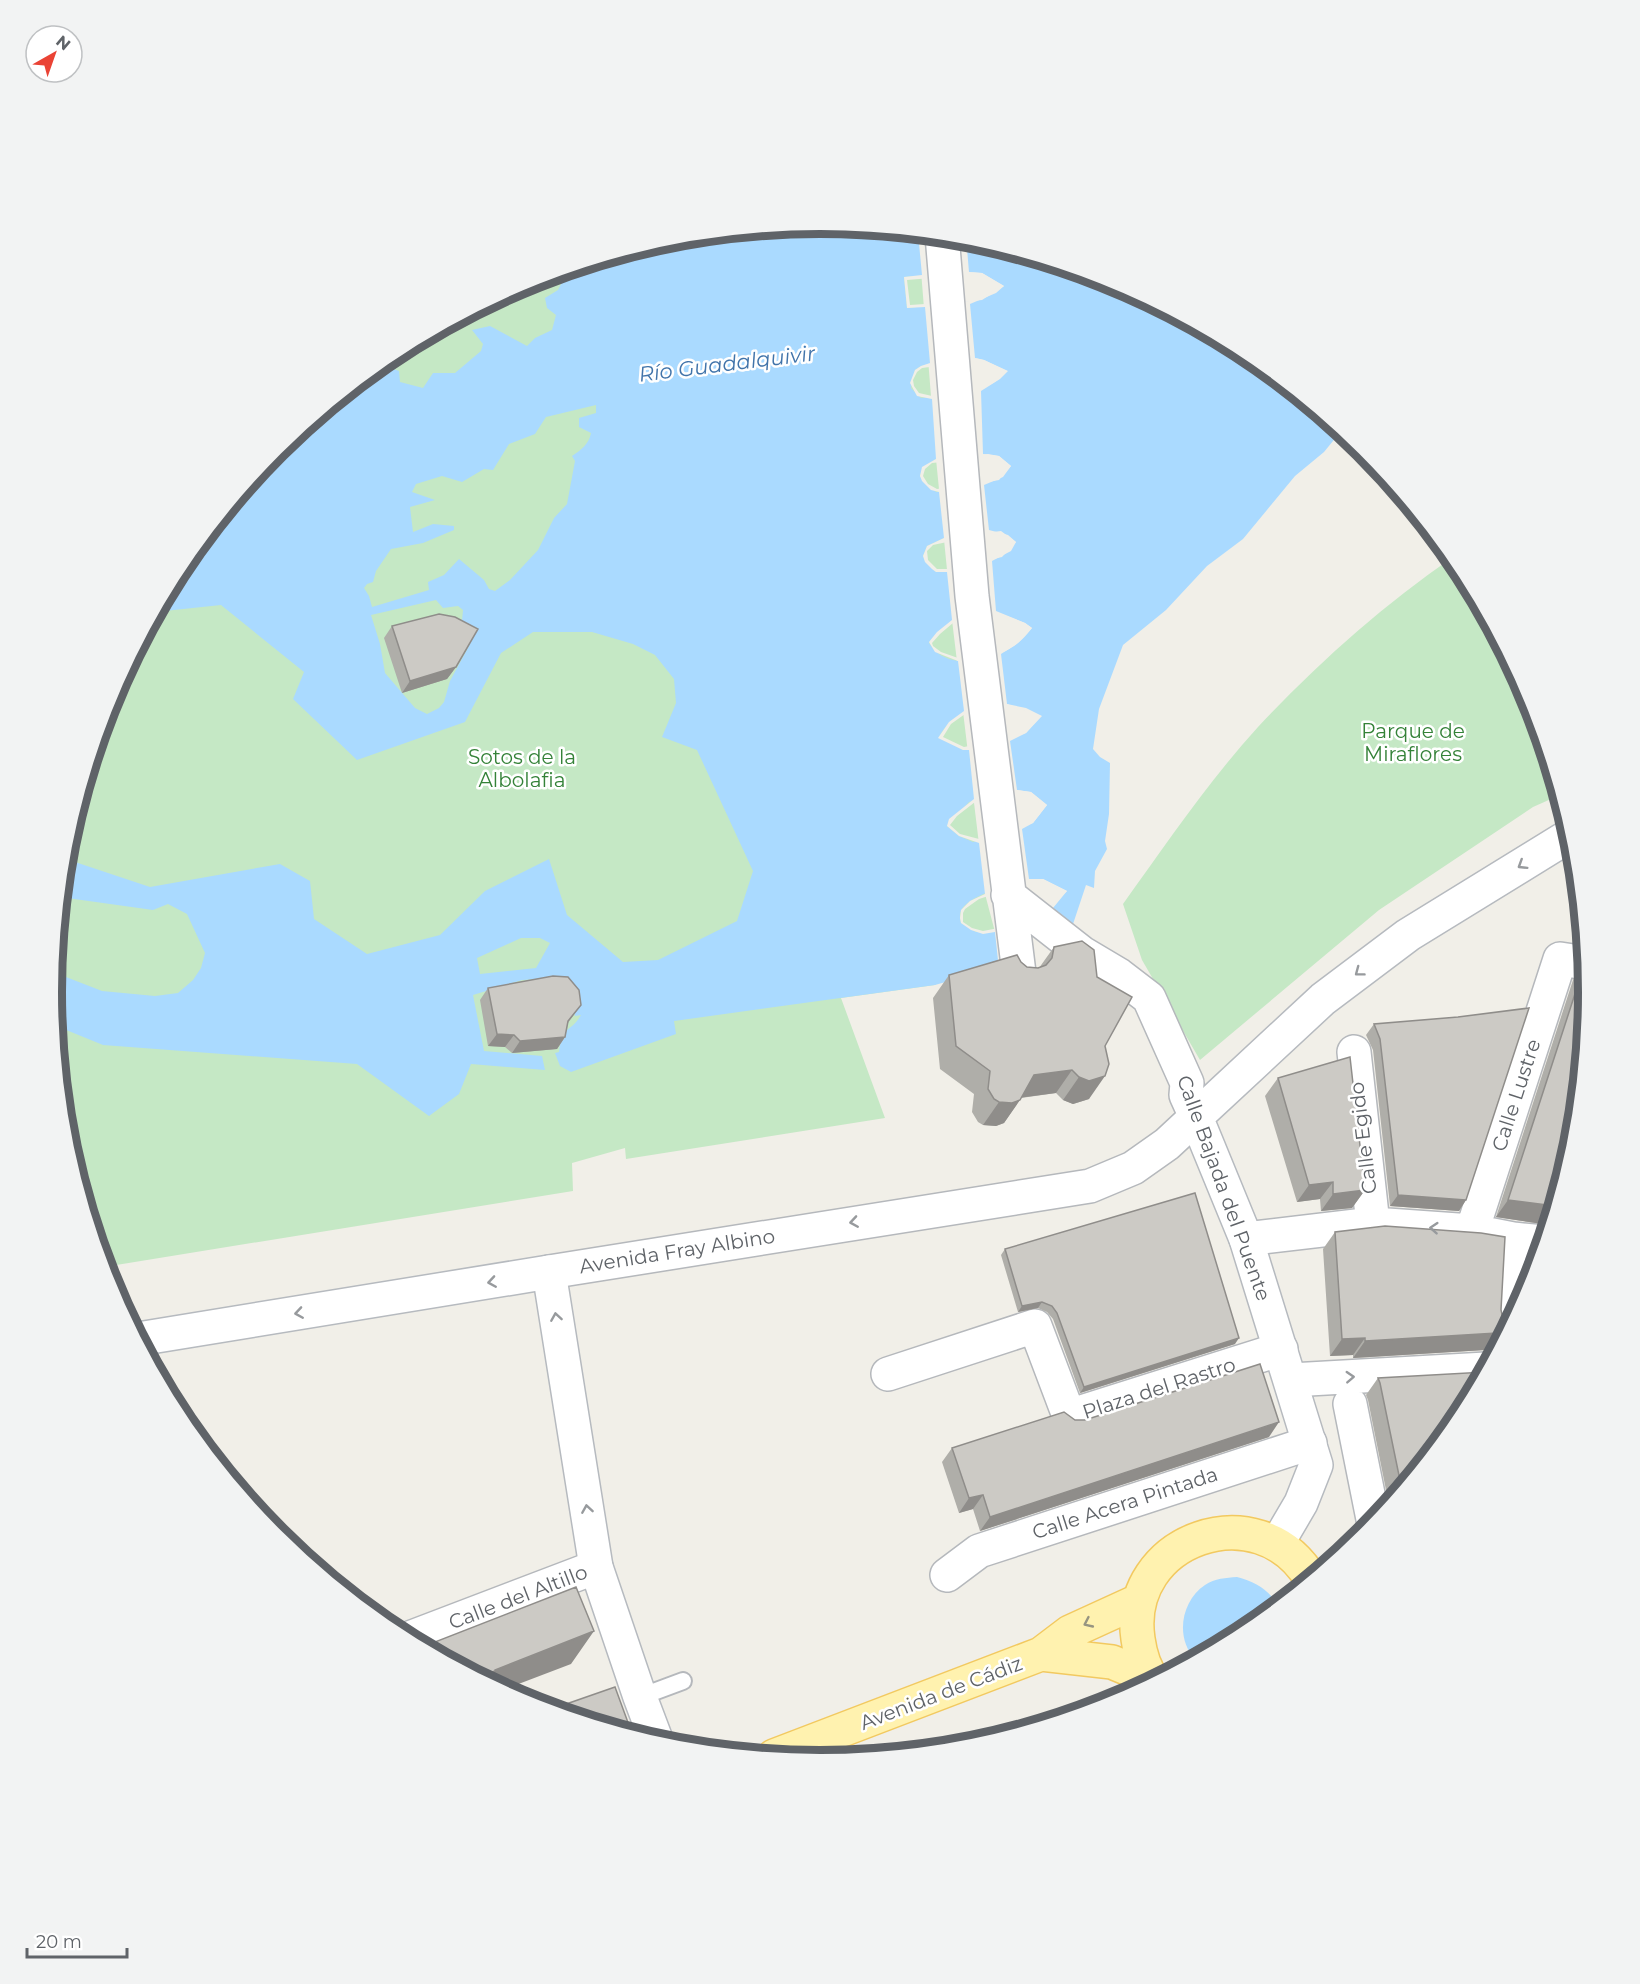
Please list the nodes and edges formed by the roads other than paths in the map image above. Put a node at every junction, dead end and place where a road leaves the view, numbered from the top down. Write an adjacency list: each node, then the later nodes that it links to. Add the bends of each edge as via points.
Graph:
1 (943, 244): 3 (street, via 972,596)
2 (1563, 840): 7 (street, Avenida Fray Albino, one-way to 7, via 1398,942 1323,999)
3 (1008, 895): 5 (street); 7 (street, Calle Bajada del Puente, via 1149,998 1187,1083 1186,1095)
4 (1573, 961): 9 (street, Calle Lustre)
5 (1018, 973)
6 (1354, 1052): 8 (street, Calle Egido)
7 (1196, 1117): 10 (street, Calle Bajada del Puente); 12 (street, Avenida Fray Albino, one-way to 12, via 1133,1168 1090,1186)
8 (1373, 1224): 9 (street, one-way to 8); 10 (street)
9 (1472, 1231): 11 (street)
10 (1246, 1239): 15 (street, Calle Bajada del Puente)
11 (1528, 1240): 13 (street)
12 (549, 1272): 14 (street, Avenida Fray Albino, one-way to 14); 23 (street, one-way to 12)
13 (1516, 1293)
14 (146, 1338)
15 (1281, 1349): 17 (street, Plaza del Rastro, via 1069,1416 1035,1326); 18 (street, Calle Bajada del Puente)
16 (1478, 1369): 18 (street, one-way to 16)
17 (888, 1374)
18 (1291, 1380): 20 (street, Calle Bajada del Puente)
19 (1350, 1404): 21 (street)
20 (1310, 1443): 22 (street, Calle Bajada del Puente, via 1316,1465 1301,1503); 25 (street, Calle Acera Pintada, via 979,1551)
21 (1372, 1512)
22 (1277, 1544): 24 (main road); 26 (main road, via 1251,1534 1223,1532 1195,1539 1171,1553 1152,1574)
23 (596, 1567): 27 (street, Calle del Altillo); 32 (street)
24 (1307, 1573)
25 (947, 1575)
26 (1140, 1600): 28 (main road, Avenida de Cádiz, one-way to 28, via 1070,1632); 29 (main road, via 1136,1626 1140,1653)
27 (418, 1635)
28 (1041, 1654): 30 (main road, Avenida de Cádiz, via 1112,1662); 34 (main road, Avenida de Cádiz)
29 (1151, 1674)
30 (1146, 1676)
31 (683, 1681): 32 (lane)
32 (640, 1697): 33 (street)
33 (653, 1732)
34 (791, 1749)

